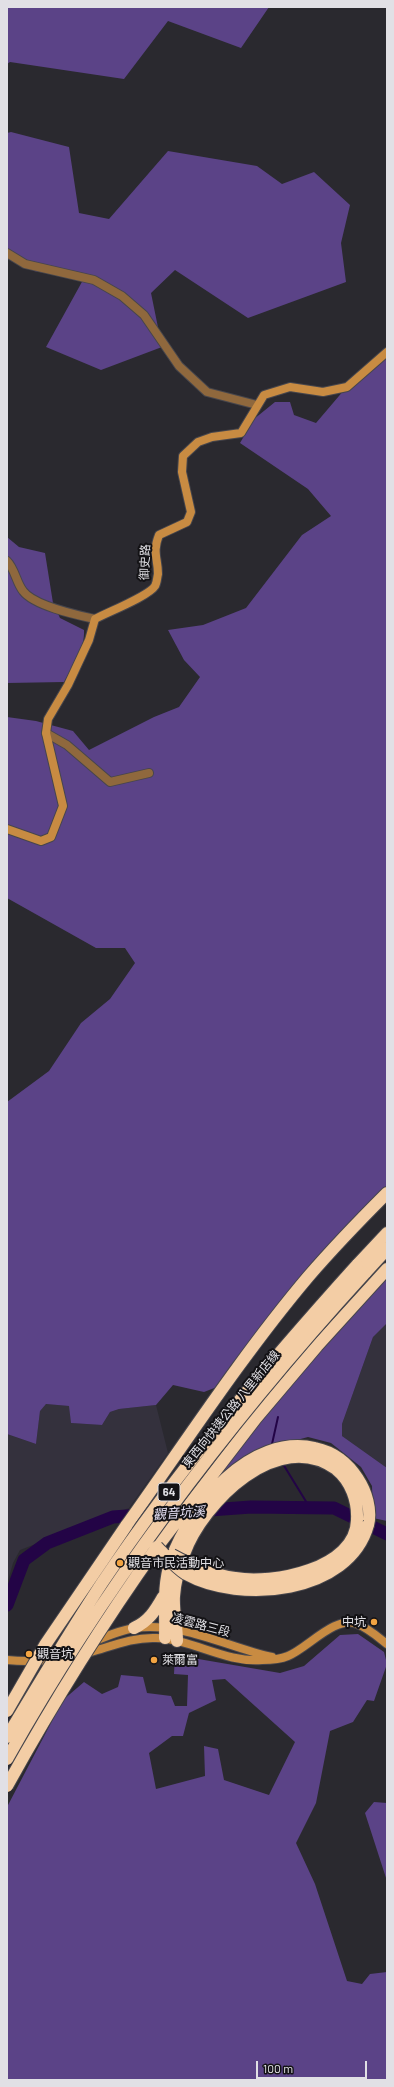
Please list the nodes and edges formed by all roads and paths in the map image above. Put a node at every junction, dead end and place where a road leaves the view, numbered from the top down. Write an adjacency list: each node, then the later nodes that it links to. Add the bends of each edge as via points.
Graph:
1 (7, 253): 3 (street, via 25,264 94,280 122,296 144,315 179,366 207,392)
2 (387, 352): 3 (street, 御史路, via 347,387 323,392 290,387 264,395)
3 (257, 405): 5 (street, 御史路, via 241,433 212,437 198,442 183,456 182,472 191,512 187,522 159,535 154,556 158,574 156,586 146,595)
4 (7, 560): 5 (street, via 23,592 30,597 64,613)
5 (95, 619): 6 (street, via 89,640 68,685 48,719)
6 (46, 732): 7 (street, via 67,745 110,782); 8 (street, via 63,806 60,819 51,837 41,841)
7 (149, 773)
8 (7, 829)
9 (387, 1193): 14 (highway, via 308,1277)
10 (387, 1233): 12 (highway, 東西向快速公路 八里新店線 / 64)
11 (387, 1249): 12 (highway, 東西向快速公路 八里新店線 / 64)
12 (361, 1269): 27 (highway, 東西向快速公路 八里新店線 / 64, bridge, via 236,1404 166,1496 103,1582); 28 (highway, 東西向快速公路 八里新店線 / 64, bridge, via 244,1411 175,1502 104,1601)
13 (387, 1269): 16 (highway, via 256,1418)
14 (126, 1526): 16 (highway, bridge); 26 (highway, bridge, via 45,1645)
15 (188, 1533): 16 (highway, bridge, via 200,1508 226,1479 256,1457 285,1446 320,1449 334,1454 345,1462 361,1482 369,1508 366,1533 352,1555 327,1574 290,1587 255,1591 220,1586 186,1574); 17 (highway, via 171,1561); 19 (highway, via 176,1583)
16 (157, 1547): 29 (highway, bridge, via 79,1662)
17 (164, 1596): 18 (highway, via 144,1623); 19 (highway)
18 (134, 1628): 19 (street, 凌雲路三段); 23 (street, 凌雲路三段)
19 (171, 1634): 23 (street, 凌雲路三段, via 134,1639 90,1653); 24 (street, 凌雲路三段); 24 (street, 凌雲路三段, via 238,1659)
20 (387, 1634): 21 (street)
21 (378, 1637): 22 (street, 凌雲路三段); 24 (street, 凌雲路三段, via 356,1623 341,1623 296,1653)
22 (387, 1644)
23 (51, 1658): 25 (street, 凌雲路三段, via 37,1661)
24 (277, 1658)
25 (7, 1660)
26 (7, 1711)
27 (7, 1737)
28 (7, 1759)
29 (7, 1786)

